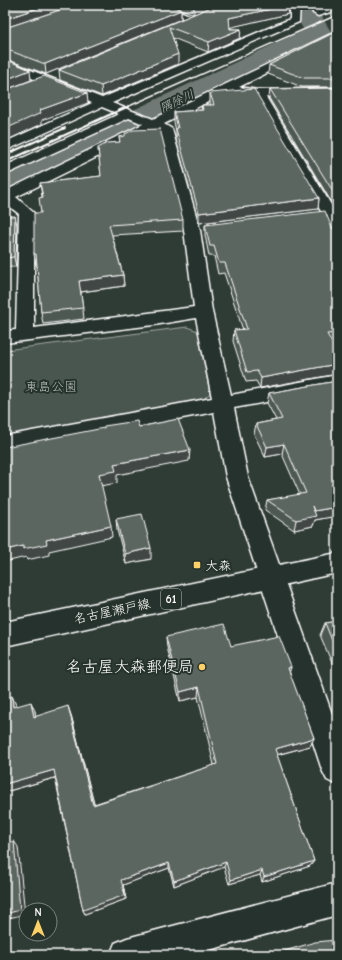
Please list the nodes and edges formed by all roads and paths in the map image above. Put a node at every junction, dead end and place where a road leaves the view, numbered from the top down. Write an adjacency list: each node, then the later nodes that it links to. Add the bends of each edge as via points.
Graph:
1 (157, 5): 5 (street, via 196,18)
2 (296, 5): 14 (street, via 295,20)
3 (318, 5): 4 (street, via 318,13)
4 (337, 8)
5 (179, 25)
6 (337, 34): 11 (street)
7 (5, 63): 9 (street)
8 (58, 75): 9 (street)
9 (44, 81): 10 (street); 14 (street)
10 (31, 86)
11 (227, 88): 13 (street); 16 (street)
12 (337, 92): 13 (street)
13 (258, 94): 20 (street)
14 (101, 103): 15 (street); 17 (street)
15 (131, 115): 16 (street); 18 (street)
16 (148, 123): 19 (street); 23 (street, via 166,129 200,229)
17 (5, 148)
18 (5, 171)
19 (6, 197): 24 (street, via 27,213)
20 (333, 213): 21 (street); 22 (street)
21 (314, 215)
22 (337, 235)
23 (203, 311): 24 (street); 27 (street)
24 (25, 334): 25 (street)
25 (5, 337)
26 (337, 382): 27 (street)
27 (222, 403): 28 (street); 30 (street, via 237,477)
28 (5, 444)
29 (337, 563): 30 (street, 名古屋瀬戸線 / 61)
30 (272, 577): 31 (street, 名古屋瀬戸線 / 61); 32 (street)
31 (5, 634)
32 (337, 770)
33 (337, 899): 34 (street)
34 (127, 955)

